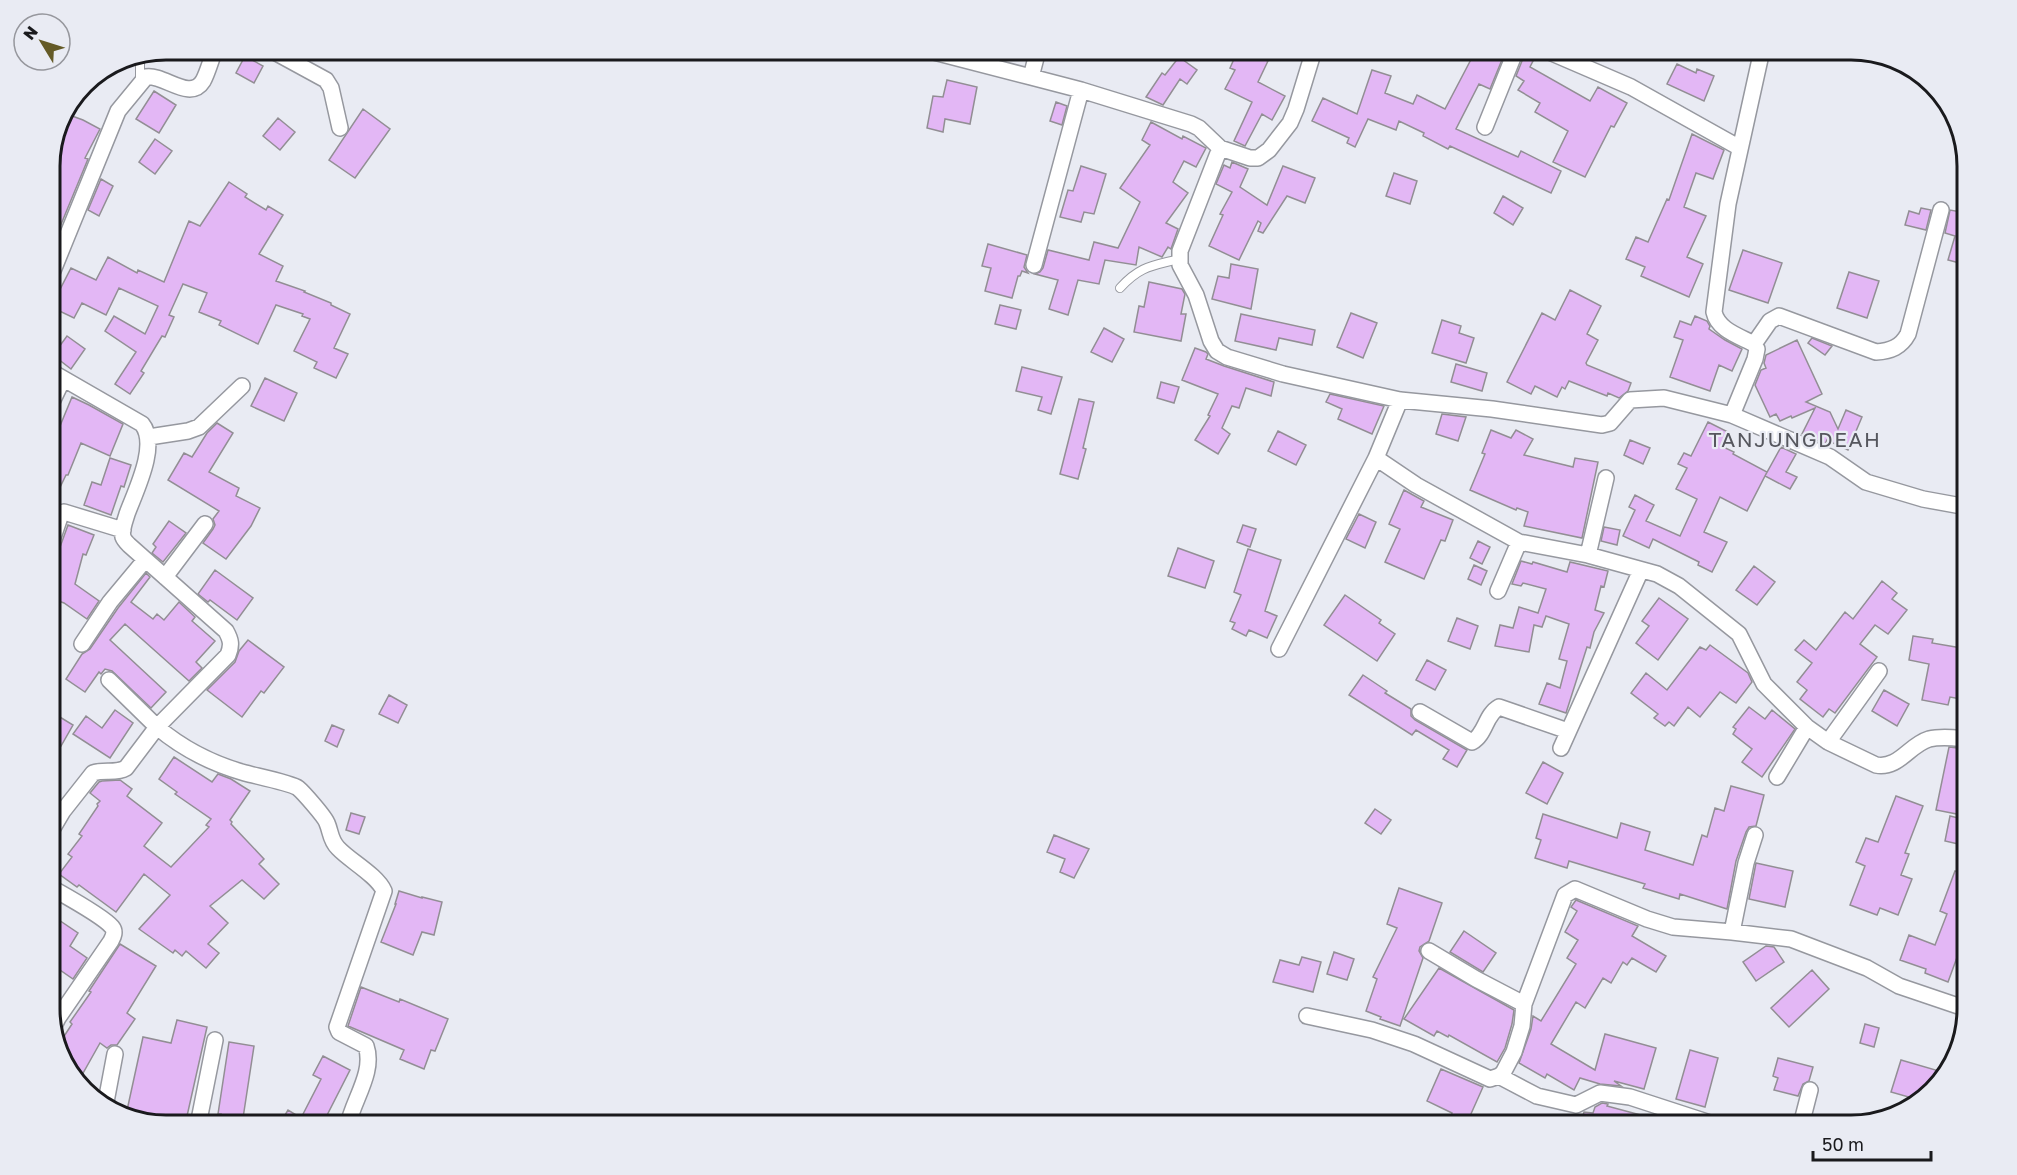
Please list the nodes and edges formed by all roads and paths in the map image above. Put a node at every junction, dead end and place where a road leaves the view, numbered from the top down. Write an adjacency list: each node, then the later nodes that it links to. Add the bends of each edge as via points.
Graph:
1 (211, 60): 11 (street, via 202,82 194,89 150,76)
2 (289, 60): 14 (street, via 326,80)
3 (965, 60): 10 (street)
4 (1035, 60): 10 (street)
5 (1311, 60): 15 (street, via 1290,123 1269,150 1258,158 1250,158)
6 (1512, 60): 13 (street)
7 (1568, 60): 16 (street, via 1631,87)
8 (1760, 60): 16 (street)
9 (140, 63): 11 (lane)
10 (1031, 77): 12 (street)
11 (140, 82): 18 (street, via 118,111)
12 (1081, 90): 15 (street, via 1191,124); 20 (street)
13 (1485, 127)
14 (340, 128)
15 (1220, 148): 19 (street)
16 (1740, 148): 22 (street, via 1728,204 1714,312 1723,327)
17 (1941, 210): 22 (street, via 1903,343 1876,352 1779,316 1770,321)
18 (60, 253)
19 (1179, 259): 21 (lane, via 1145,267); 27 (street, via 1217,351 1283,374)
20 (1034, 265)
21 (1120, 288)
22 (1754, 344): 28 (street, via 1755,359)
23 (60, 377): 24 (street)
24 (63, 379): 25 (street); 29 (street, via 142,424)
25 (60, 385)
26 (242, 386): 29 (street, via 199,427)
27 (1400, 400): 28 (street, via 1602,425 1610,423 1630,400 1665,398); 30 (street)
28 (1732, 415): 32 (street, via 1817,450 1866,482)
29 (148, 437): 35 (street, via 147,459)
30 (1376, 458): 36 (street, via 1416,485); 43 (street)
31 (1606, 478): 37 (street)
32 (1957, 505)
33 (60, 517): 35 (street, via 64,512)
34 (205, 524): 40 (street)
35 (123, 530): 38 (street, via 123,537)
36 (1519, 542): 37 (street); 41 (street)
37 (1588, 555): 39 (street)
38 (145, 560): 40 (street); 42 (street)
39 (1641, 570): 47 (street, via 1679,586 1739,634 1764,684); 49 (street)
40 (165, 578): 48 (street, via 226,631 231,648)
41 (1498, 591)
42 (82, 644)
43 (1278, 649)
44 (1879, 670): 51 (street)
45 (109, 680): 48 (street)
46 (1420, 712): 49 (street, via 1472,742 1478,739 1491,712 1499,707)
47 (1807, 726): 51 (street); 53 (street)
48 (157, 727): 54 (street, via 126,768 93,773); 69 (street, via 191,752 235,770 297,787 328,823 335,844 383,889 337,1027 339,1032 366,1046 369,1056)
49 (1568, 731): 52 (street)
50 (1957, 738): 51 (street, via 1929,739 1884,767)
51 (1828, 742)
52 (1561, 748)
53 (1777, 777)
54 (60, 816)
55 (1755, 835): 57 (street)
56 (60, 893): 61 (street, via 94,914 114,934)
57 (1732, 932): 59 (street, via 1673,927 1571,890 1565,895); 60 (street, via 1791,939 1867,968 1899,986)
58 (1430, 951): 59 (street)
59 (1524, 1004): 65 (street, via 1514,1052)
60 (1957, 1005)
61 (60, 1015)
62 (1307, 1016): 65 (street, via 1372,1029 1490,1079)
63 (215, 1040): 68 (street)
64 (115, 1054): 67 (street)
65 (1499, 1076): 70 (street, via 1537,1096 1576,1105 1600,1093 1630,1096)
66 (1810, 1090): 71 (street)
67 (107, 1097)
68 (200, 1115)
69 (352, 1115)
70 (1686, 1115)
71 (1804, 1115)

